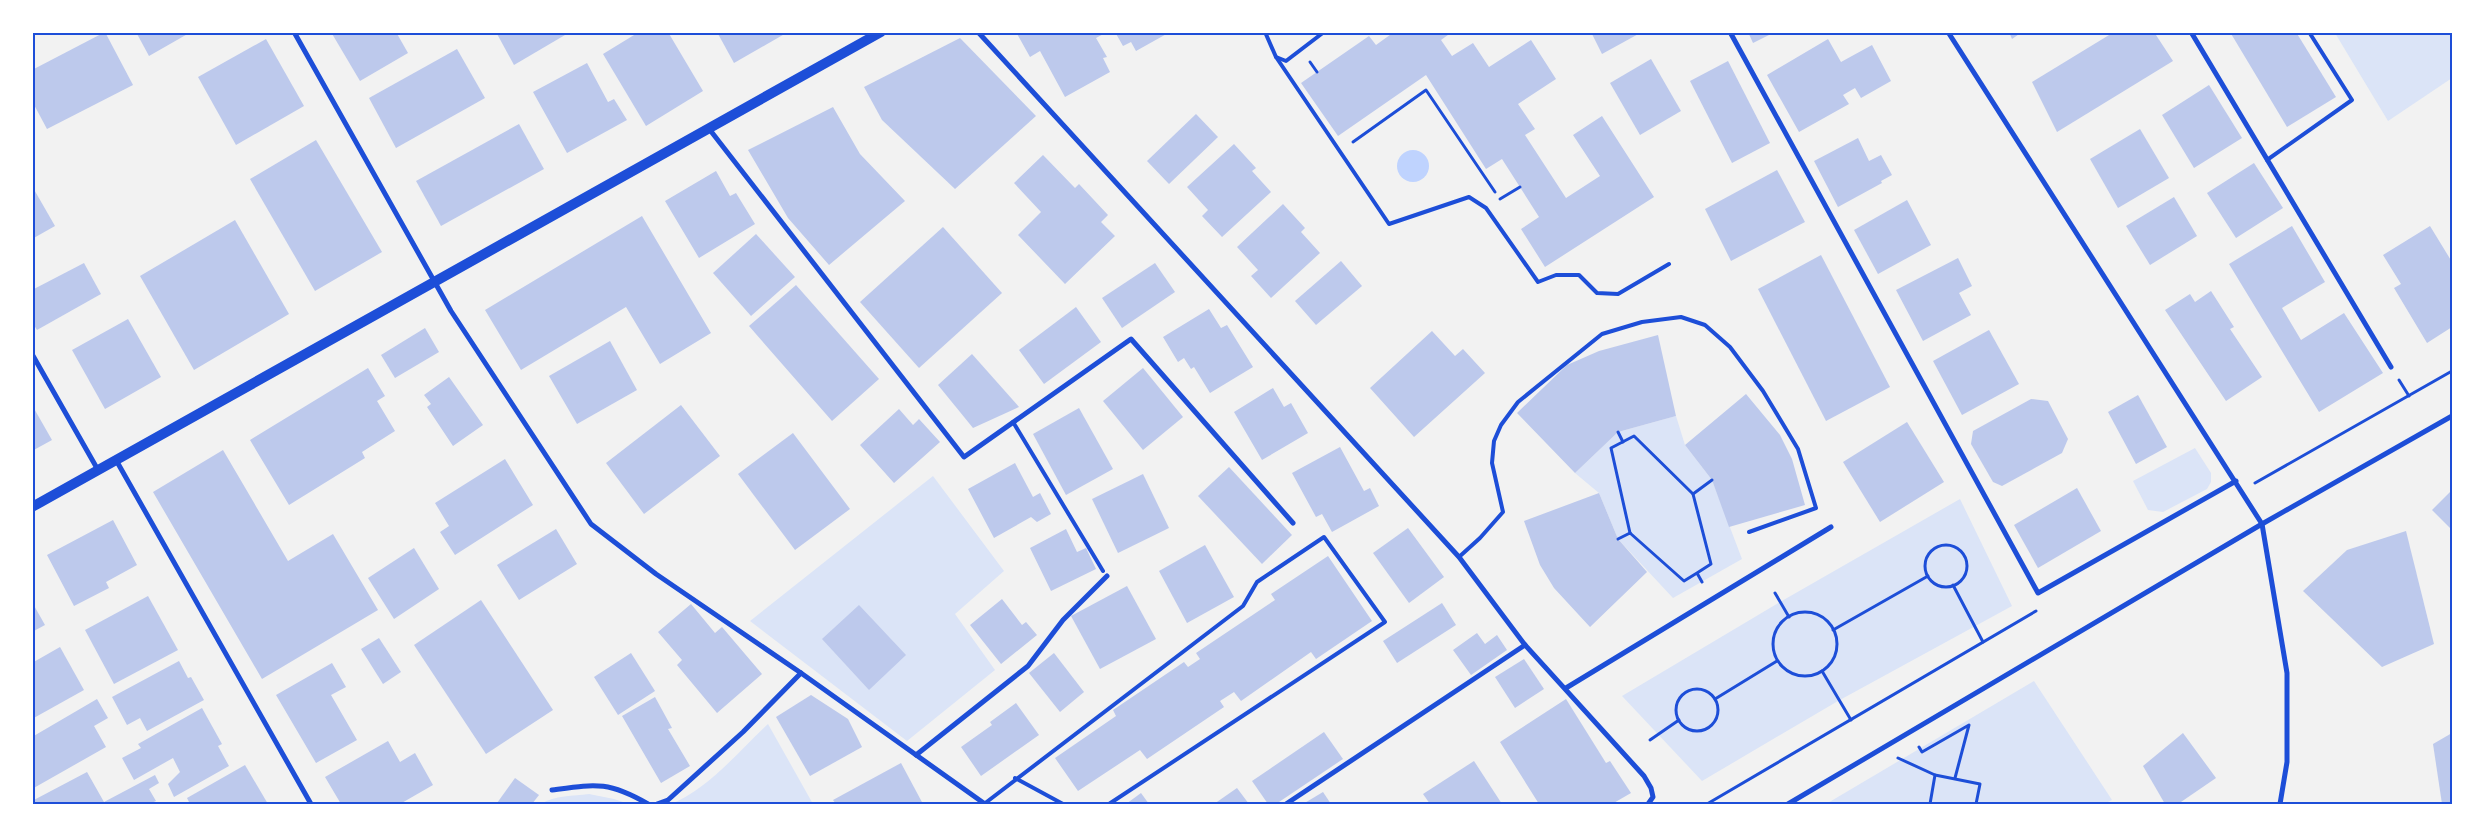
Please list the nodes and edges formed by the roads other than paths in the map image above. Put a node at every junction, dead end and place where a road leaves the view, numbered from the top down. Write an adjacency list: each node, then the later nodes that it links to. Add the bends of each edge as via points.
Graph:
1 (294, 32): 14 (street)
2 (881, 32): 11 (main road)
3 (978, 32): 27 (street)
4 (1265, 32): 10 (lane)
5 (1324, 32): 10 (lane, via 1286,61)
6 (1730, 32): 21 (street, via 2038,593)
7 (1948, 32): 21 (street)
8 (2191, 32): 12 (street)
9 (2309, 32): 12 (lane, via 2352,100)
10 (1276, 57): 13 (lane, via 1388,224 1469,196 1486,208 1538,282 1556,275 1579,275 1597,293 1618,294)
11 (710, 130): 14 (main road); 18 (street, via 964,457)
12 (2267, 160): 16 (street)
13 (1669, 264)
14 (434, 282): 19 (main road); 31 (street, via 591,524 656,574)
15 (32, 354): 20 (street)
16 (2391, 367)
17 (2452, 416): 24 (street)
18 (1013, 422): 23 (street, via 1131,339); 28 (lane)
19 (116, 460): 20 (main road); 36 (street)
20 (98, 470): 22 (main road)
21 (2236, 481): 24 (street)
22 (32, 507)
23 (1293, 523)
24 (2262, 524): 44 (street); 45 (street, via 2287,673 2287,762)
25 (1831, 527): 32 (street)
26 (1749, 532): 27 (lane, via 1816,508 1798,449 1763,391 1730,347 1706,325 1681,317 1642,322 1602,334 1518,402 1494,441 1492,463 1503,512)
27 (1459, 557): 30 (street)
28 (1103, 571)
29 (1107, 576): 33 (street, via 1063,620 1028,666)
30 (1525, 645): 32 (street); 42 (street)
31 (801, 673): 33 (street); 38 (street, via 743,732 668,800)
32 (1566, 688): 43 (street, via 1644,776 1651,788 1652,797)
33 (916, 756): 39 (street)
34 (1015, 778): 39 (lane); 40 (lane); 41 (lane, via 1243,606 1257,582 1324,537 1385,622)
35 (552, 790): 37 (street, via 593,784 622,790)
36 (311, 804)
37 (648, 804)
38 (657, 804)
39 (984, 804)
40 (1063, 804)
41 (1109, 804)
42 (1286, 804)
43 (1648, 804)
44 (1788, 804)
45 (2280, 804)

